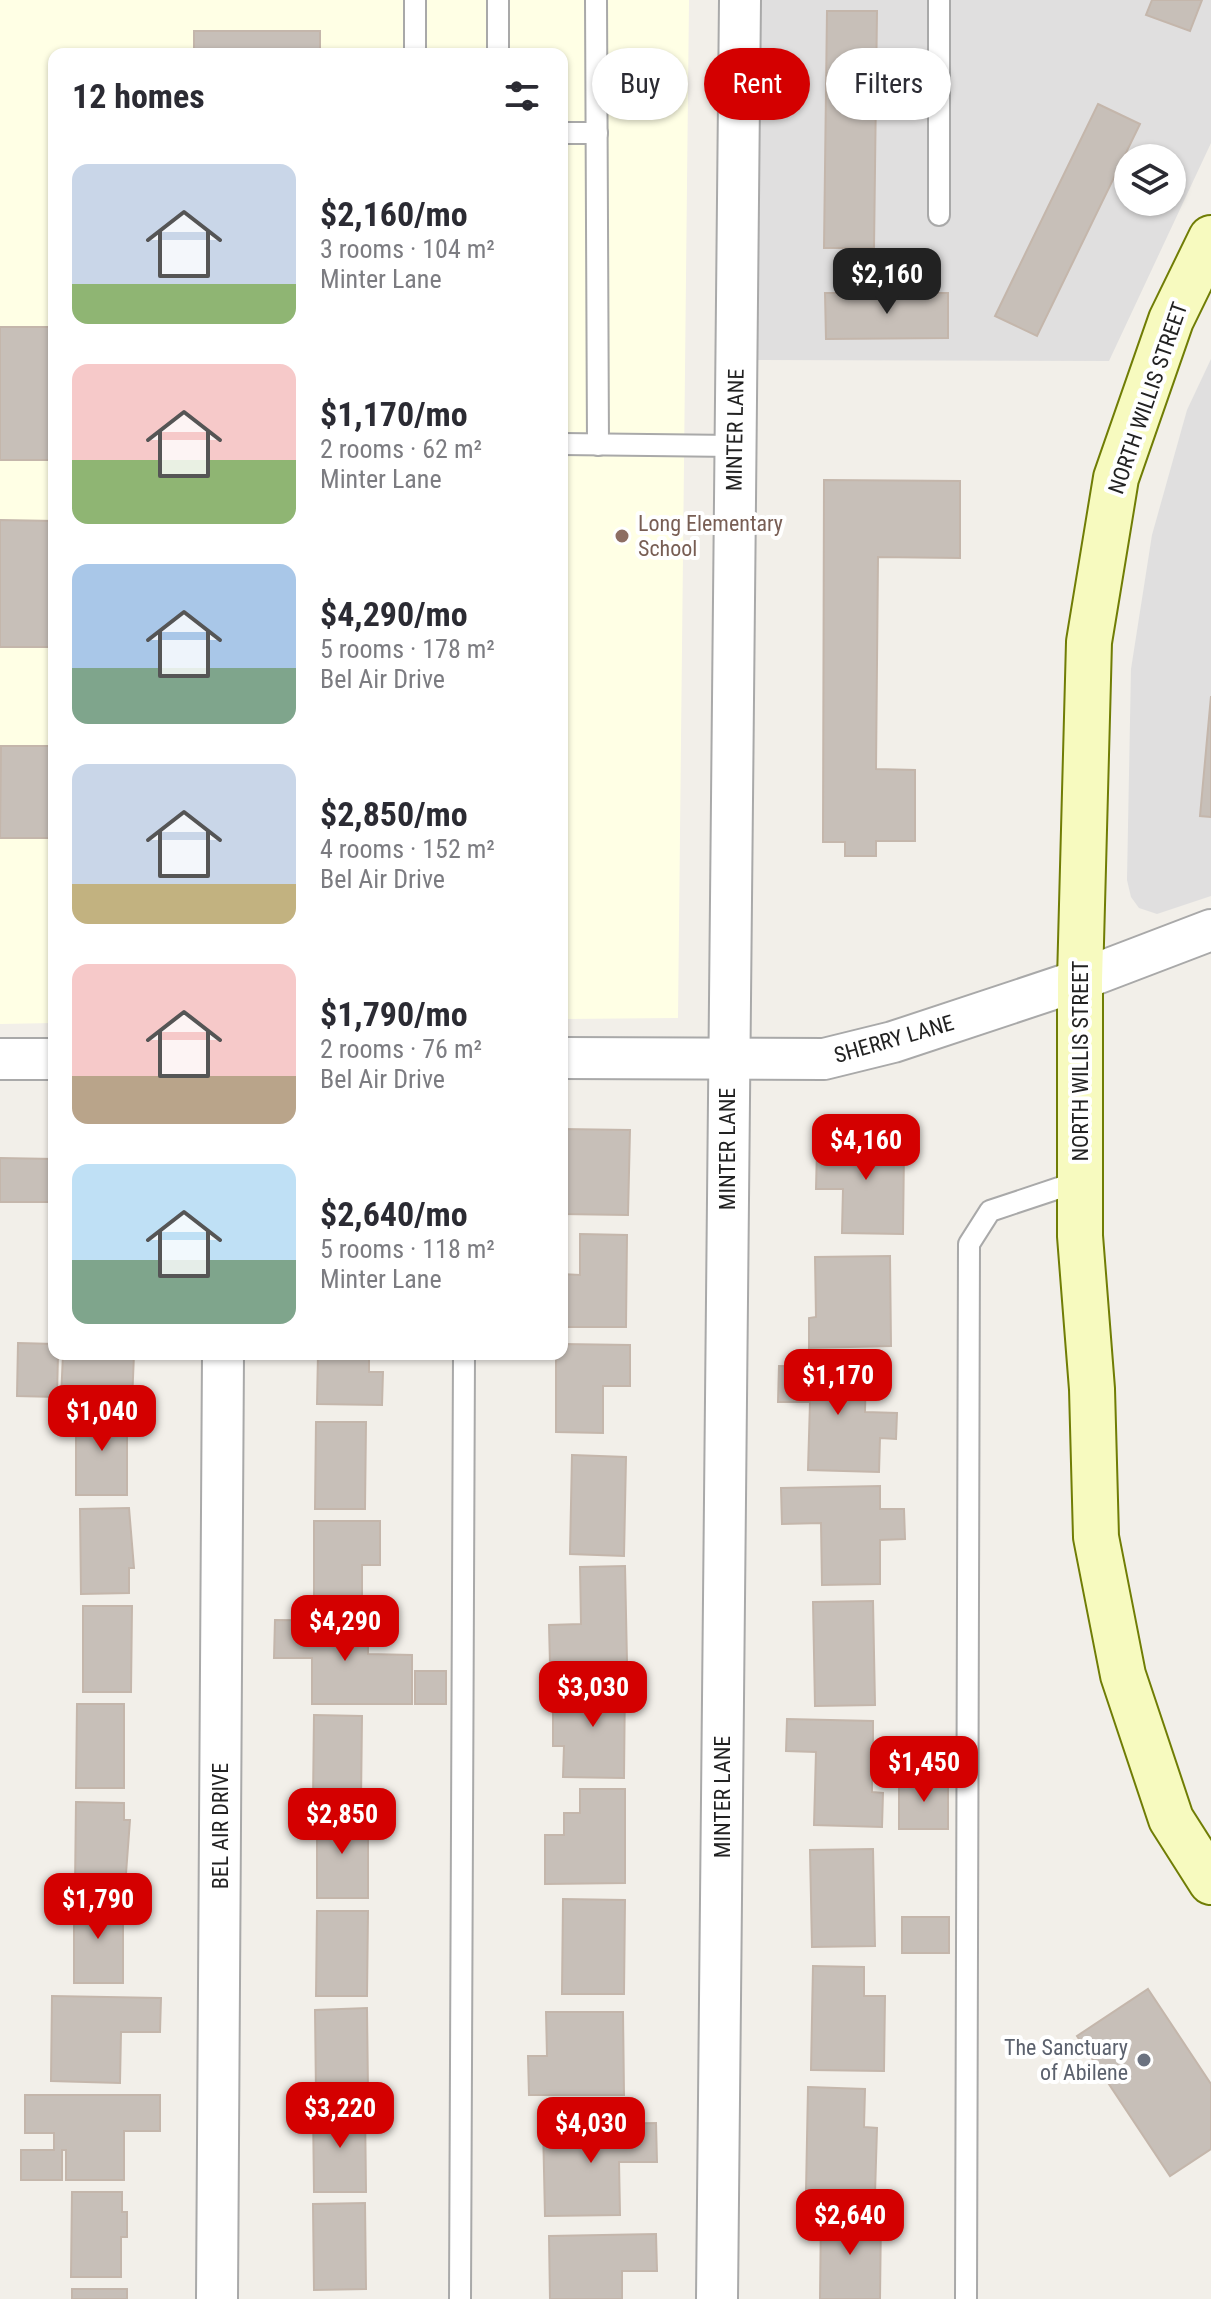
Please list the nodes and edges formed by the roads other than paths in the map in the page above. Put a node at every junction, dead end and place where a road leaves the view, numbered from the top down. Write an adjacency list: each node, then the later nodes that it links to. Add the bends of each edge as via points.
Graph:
1 (415, 0): 6 (lane)
2 (498, 0): 7 (lane)
3 (596, 0): 9 (lane)
4 (740, 0): 14 (street, MINTER LANE)
5 (939, 0): 10 (lane)
6 (415, 48)
7 (498, 48)
8 (568, 133): 9 (lane)
9 (597, 133): 13 (lane)
10 (939, 215)
11 (1211, 238): 16 (street, NORTH WILLIS STREET, via 1171,320 1116,478 1089,642)
12 (568, 444): 13 (lane)
13 (598, 445): 14 (lane)
14 (735, 446): 18 (street, MINTER LANE)
15 (1211, 930): 16 (street, SHERRY LANE)
16 (1080, 980): 18 (street, SHERRY LANE, via 893,1042 824,1059); 21 (street, NORTH WILLIS STREET)
17 (568, 1058): 18 (street, SHERRY LANE)
18 (728, 1058): 27 (street, MINTER LANE)
19 (0, 1059): 20 (street)
20 (48, 1059)
21 (1080, 1181): 24 (street, NORTH WILLIS STREET, via 1096,1537 1123,1675 1171,1819); 28 (lane, via 990,1211 969,1244)
22 (223, 1360): 25 (street, BEL AIR DRIVE)
23 (464, 1360): 26 (lane)
24 (1211, 1882)
25 (217, 2299)
26 (460, 2299)
27 (717, 2299)
28 (966, 2299)

